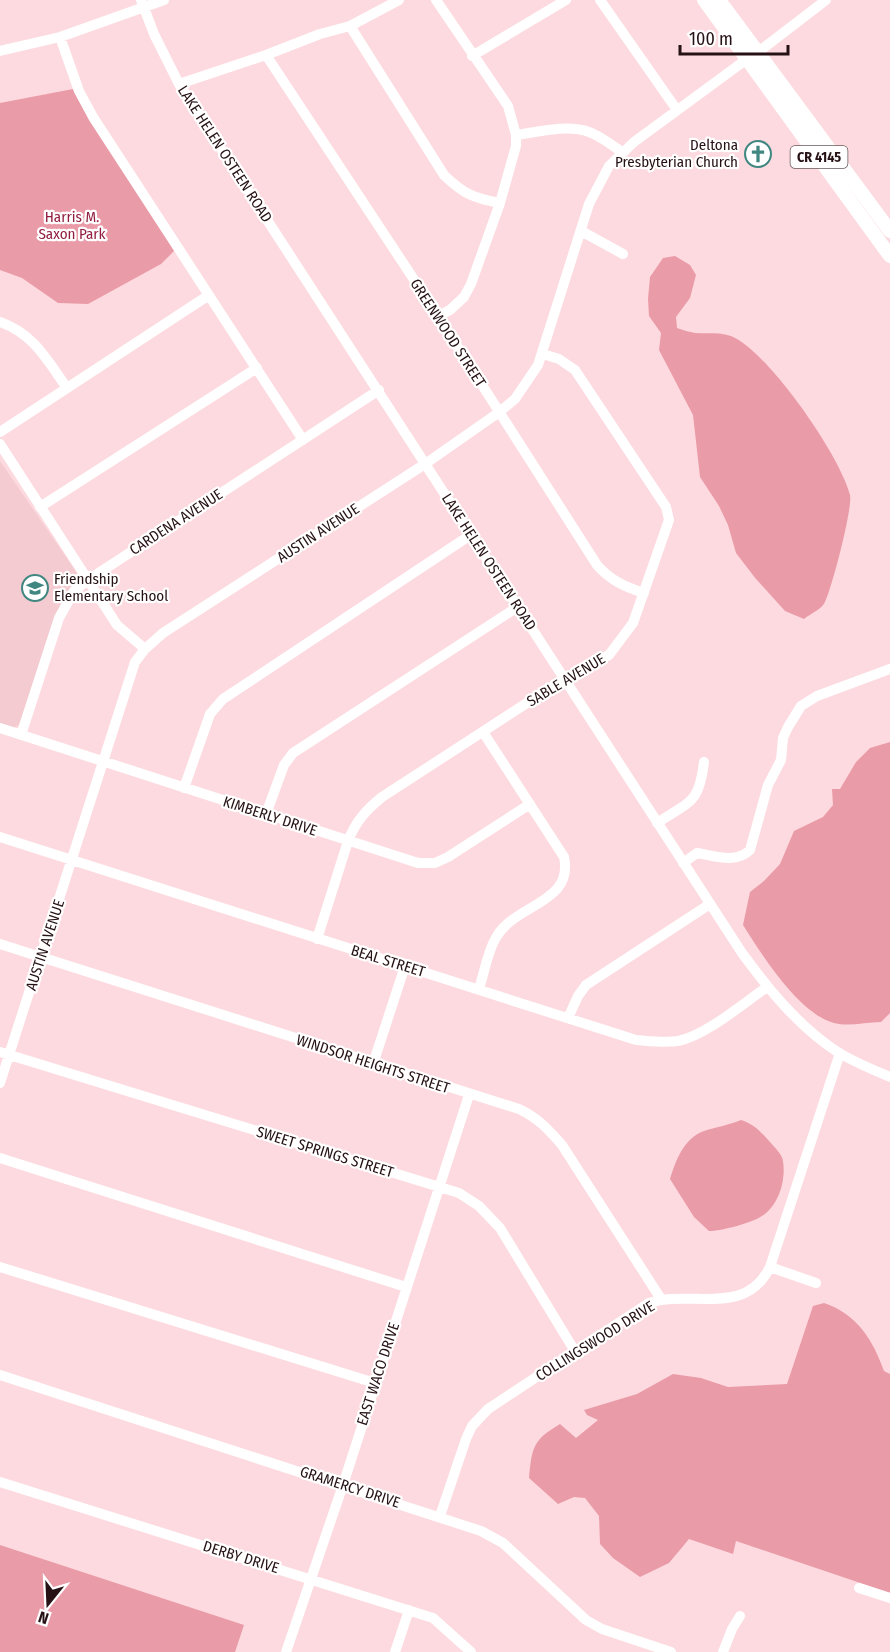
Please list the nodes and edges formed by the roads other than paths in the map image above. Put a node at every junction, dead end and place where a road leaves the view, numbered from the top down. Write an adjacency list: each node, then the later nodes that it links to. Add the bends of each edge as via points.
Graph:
1 (164, 0): 9 (street)
2 (399, 0): 10 (street)
3 (436, 0): 14 (street)
4 (566, 0): 14 (street)
5 (600, 0): 17 (street)
6 (704, 0): 15 (main road, CR 4145)
7 (720, 0): 15 (main road, CR 4145)
8 (826, 0): 15 (street, AUSTIN AVENUE)
9 (142, 4): 11 (street); 16 (street, LAKE HELEN OSTEEN ROAD)
10 (350, 26): 13 (street); 20 (street, via 444,175 475,199)
11 (60, 37): 12 (street); 25 (street, via 79,91 93,117)
12 (0, 51)
13 (266, 56): 16 (street); 26 (street, GREENWOOD STREET)
14 (472, 56): 18 (street, via 508,106)
15 (752, 56): 17 (street, AUSTIN AVENUE); 22 (main road, CR 4145, via 825,142); 24 (main road, CR 4145)
16 (178, 84): 31 (street, LAKE HELEN OSTEEN ROAD)
17 (677, 110): 19 (street, AUSTIN AVENUE)
18 (516, 135): 19 (street, via 573,129 588,132); 20 (street)
19 (622, 152): 21 (street, AUSTIN AVENUE, via 596,188)
20 (500, 204): 26 (street, via 464,297)
21 (581, 231): 23 (street); 28 (street, AUSTIN AVENUE)
22 (890, 231)
23 (622, 254)
24 (890, 256)
25 (209, 295): 29 (street); 30 (street)
26 (438, 316): 32 (street, GREENWOOD STREET)
27 (0, 322): 30 (street, via 24,333 40,348)
28 (543, 354): 32 (street, AUSTIN AVENUE, via 524,387); 40 (street, SABLE AVENUE, via 575,370 666,507 669,520)
29 (257, 368): 34 (street); 37 (street)
30 (67, 388): 33 (street)
31 (379, 390): 34 (street, CARDENA AVENUE); 36 (street, LAKE HELEN OSTEEN ROAD)
32 (498, 413): 36 (street, AUSTIN AVENUE); 40 (street, GREENWOOD STREET, via 597,565 623,586)
33 (0, 432)
34 (303, 440): 39 (street, CARDENA AVENUE)
35 (0, 444): 37 (street)
36 (426, 464): 38 (street, LAKE HELEN OSTEEN ROAD); 42 (street, AUSTIN AVENUE, via 163,633)
37 (40, 507): 39 (street)
38 (472, 534): 41 (street, LAKE HELEN OSTEEN ROAD); 50 (street, via 223,699 210,714)
39 (88, 580): 42 (street, via 117,625); 47 (street, CARDENA AVENUE, via 74,591 59,618)
40 (644, 593): 44 (street, SABLE AVENUE, via 633,623 609,655)
41 (519, 606): 44 (street, LAKE HELEN OSTEEN ROAD); 52 (street, via 293,753 284,765)
42 (145, 649): 48 (street, AUSTIN AVENUE, via 135,662)
43 (890, 669): 57 (street, via 817,696 801,706 783,738 781,760 768,785 750,850 744,856 729,859 698,853)
44 (564, 679): 46 (street, SABLE AVENUE); 53 (street, LAKE HELEN OSTEEN ROAD)
45 (0, 728): 47 (street, KIMBERLY DRIVE)
46 (483, 732): 51 (street); 55 (street, SABLE AVENUE, via 382,797 366,810)
47 (21, 735): 48 (street, KIMBERLY DRIVE)
48 (104, 761): 50 (street, KIMBERLY DRIVE); 56 (street, AUSTIN AVENUE)
49 (704, 762): 53 (street, via 701,785 694,798)
50 (184, 789): 52 (street, KIMBERLY DRIVE)
51 (530, 804): 55 (street, KIMBERLY DRIVE, via 435,863 418,863); 64 (street, via 564,857 562,884 552,895 508,922 496,937)
52 (266, 814): 55 (street, KIMBERLY DRIVE)
53 (657, 823): 57 (street, LAKE HELEN OSTEEN ROAD)
54 (0, 837): 56 (street, BEAL STREET)
55 (348, 840): 59 (street, SABLE AVENUE)
56 (73, 860): 59 (street, BEAL STREET); 61 (street, AUSTIN AVENUE)
57 (683, 863): 58 (street, LAKE HELEN OSTEEN ROAD)
58 (710, 904): 63 (street, LAKE HELEN OSTEEN ROAD); 65 (street, via 586,985)
59 (317, 939): 62 (street, BEAL STREET)
60 (0, 944): 61 (street, WINDSOR HEIGHTS STREET)
61 (40, 957): 67 (street, AUSTIN AVENUE); 68 (street, WINDSOR HEIGHTS STREET)
62 (405, 966): 64 (street, BEAL STREET); 68 (street)
63 (767, 987): 65 (street, BEAL STREET, via 700,1033 681,1040 636,1040); 66 (street, LAKE HELEN OSTEEN ROAD, via 792,1015)
64 (479, 989): 65 (street, BEAL STREET)
65 (568, 1018)
66 (840, 1053): 69 (street, LAKE HELEN OSTEEN ROAD); 75 (street, COLLINGSWOOD DRIVE)
67 (4, 1054): 70 (street, AUSTIN AVENUE); 73 (street, SWEET SPRINGS STREET)
68 (373, 1064): 71 (street, WINDSOR HEIGHTS STREET)
69 (890, 1077)
70 (0, 1083)
71 (469, 1095): 73 (street, EAST WACO DRIVE); 78 (street, WINDSOR HEIGHTS STREET, via 519,1109 545,1125 562,1145)
72 (0, 1158): 77 (street)
73 (439, 1187): 77 (street, EAST WACO DRIVE); 79 (street, SWEET SPRINGS STREET, via 479,1206 500,1228)
74 (0, 1267): 81 (street)
75 (770, 1267): 76 (street); 78 (street, COLLINGSWOOD DRIVE, via 748,1293 732,1298)
76 (816, 1283)
77 (406, 1287): 81 (street, EAST WACO DRIVE)
78 (661, 1299): 79 (street, COLLINGSWOOD DRIVE)
79 (576, 1353): 84 (street, COLLINGSWOOD DRIVE, via 488,1409 472,1426)
80 (0, 1375): 83 (street, GRAMERCY DRIVE)
81 (375, 1383): 83 (street, EAST WACO DRIVE)
82 (0, 1482): 85 (street, DERBY DRIVE)
83 (343, 1485): 84 (street, GRAMERCY DRIVE); 85 (street, EAST WACO DRIVE)
84 (440, 1516): 90 (street, GRAMERCY DRIVE, via 503,1543 586,1620)
85 (310, 1579): 88 (street, DERBY DRIVE); 91 (street, EAST WACO DRIVE)
86 (859, 1587): 87 (street)
87 (890, 1598)
88 (409, 1610): 92 (street); 93 (street, DERBY DRIVE, via 433,1618)
89 (740, 1616): 95 (street)
90 (643, 1648): 94 (street, GRAMERCY DRIVE)
91 (286, 1652)
92 (395, 1652)
93 (471, 1652)
94 (671, 1652)
95 (723, 1652)

